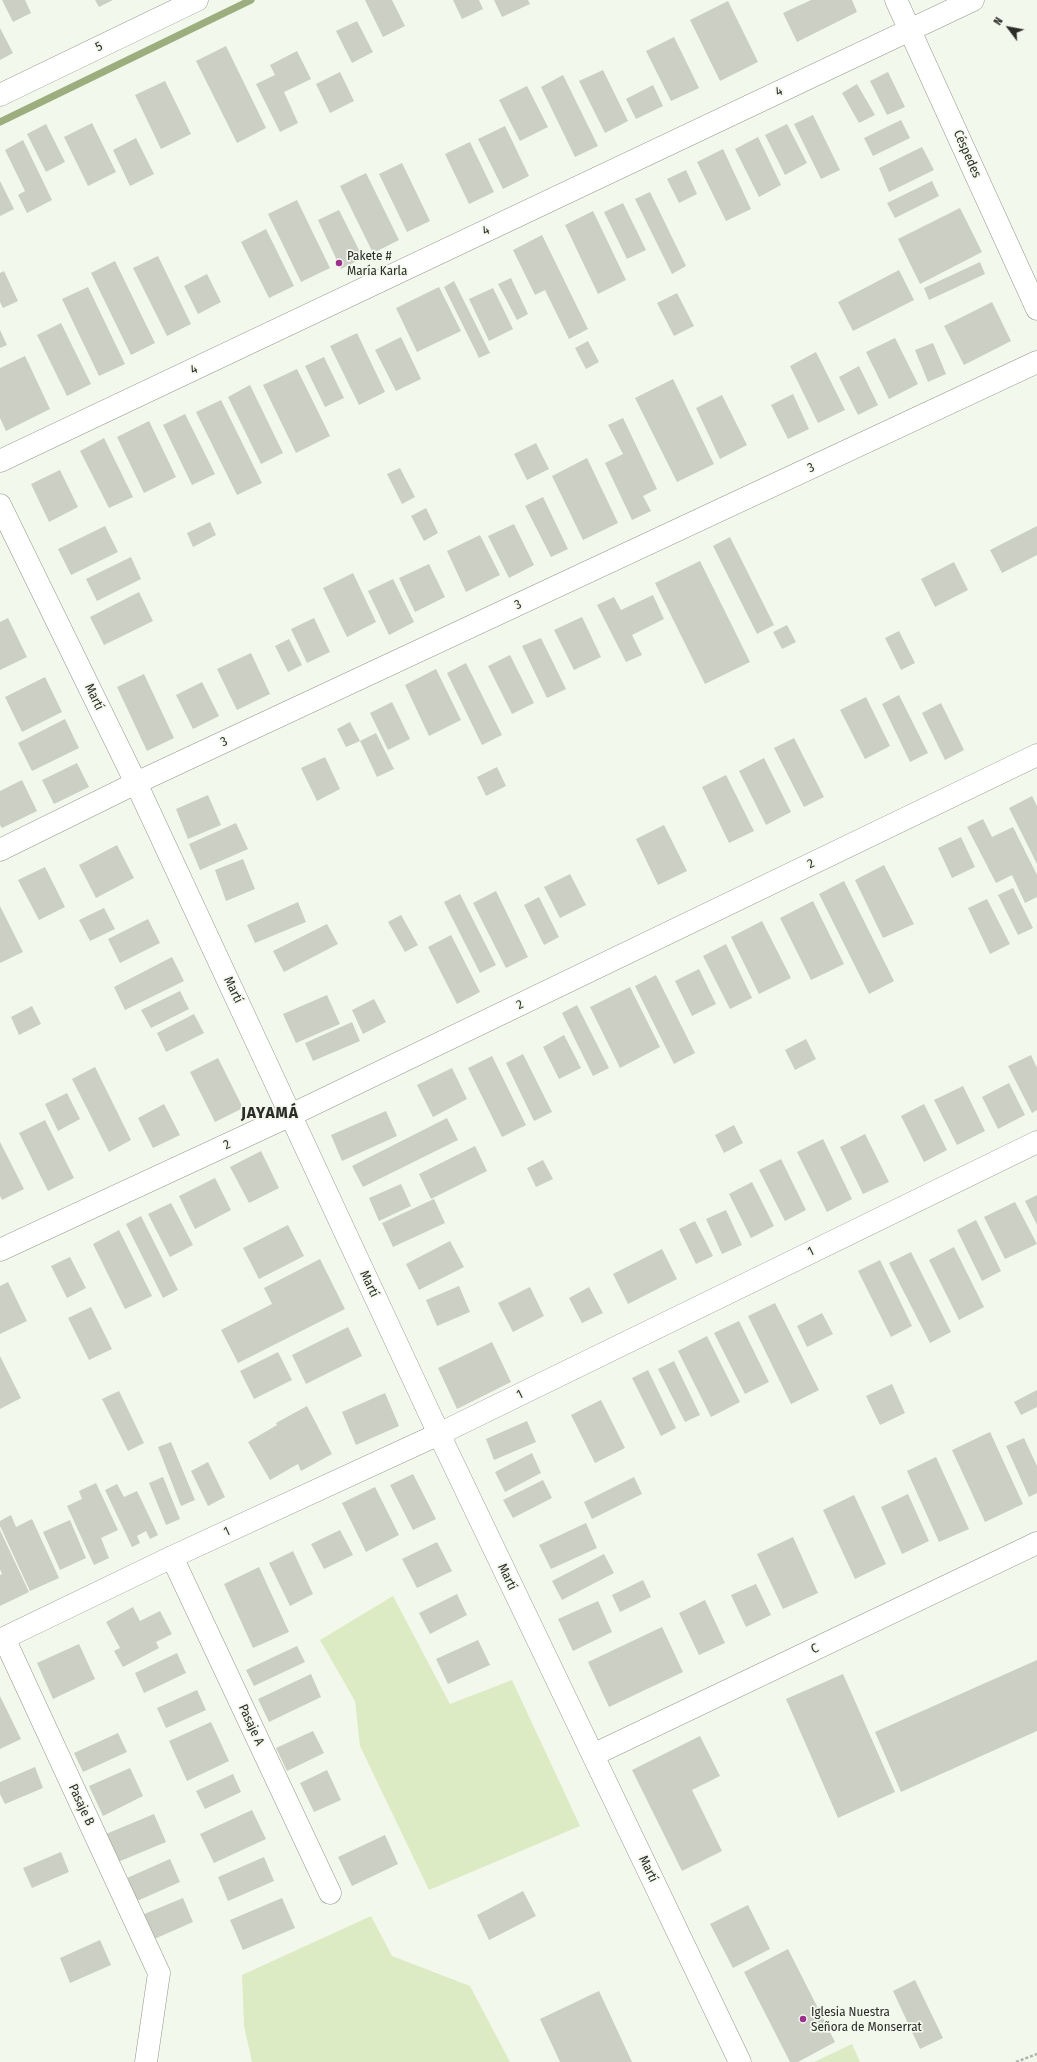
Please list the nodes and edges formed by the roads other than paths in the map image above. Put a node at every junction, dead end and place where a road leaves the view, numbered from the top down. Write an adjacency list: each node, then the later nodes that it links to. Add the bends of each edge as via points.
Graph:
1 (197, 0): 5 (street, 5)
2 (896, 0): 4 (street, Céspedes)
3 (973, 0): 4 (street, 4)
4 (910, 30): 6 (street, Céspedes); 8 (street, 4)
5 (0, 95)
6 (1037, 309)
7 (1037, 362): 11 (street, 3)
8 (0, 461)
9 (0, 505): 11 (street, Martí)
10 (1037, 755): 13 (street, 2)
11 (136, 783): 12 (street, 3); 13 (street, Martí)
12 (0, 850)
13 (291, 1115): 15 (street, 2); 16 (street, Martí)
14 (1037, 1142): 16 (street, 1)
15 (0, 1250)
16 (439, 1434): 18 (street, 1); 20 (street, Martí)
17 (1037, 1543): 20 (street, C)
18 (172, 1557): 19 (street, 1); 21 (street, Pasaje A)
19 (2, 1639): 22 (street, Pasaje B, via 159,1973)
20 (593, 1755): 23 (street, Martí)
21 (330, 1893)
22 (146, 2062)
23 (740, 2062)

